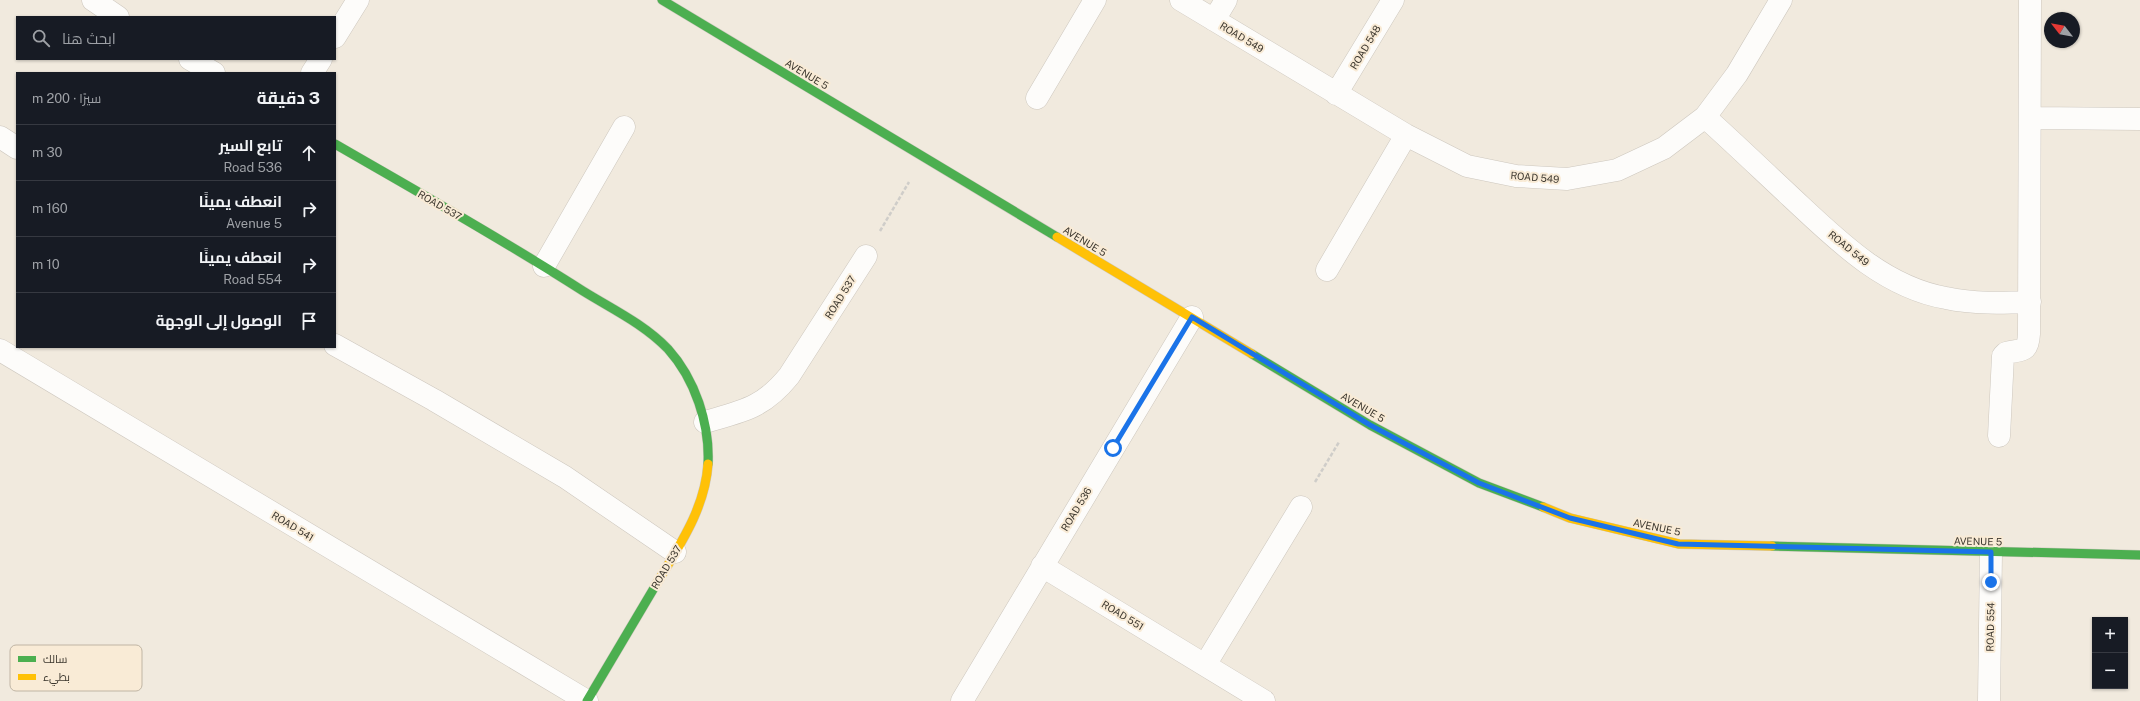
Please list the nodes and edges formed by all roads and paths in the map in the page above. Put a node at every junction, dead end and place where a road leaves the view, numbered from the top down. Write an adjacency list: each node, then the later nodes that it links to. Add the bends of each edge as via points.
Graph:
1 (93, 0): 10 (street)
2 (358, 0): 12 (street)
3 (662, 0): 27 (street, AVENUE 5)
4 (1095, 0): 18 (street)
5 (1181, 0): 11 (street, ROAD 549)
6 (1226, 0): 11 (street)
7 (1393, 0): 17 (street, ROAD 548)
8 (1781, 0): 19 (street, ROAD 549, via 1737,74)
9 (2030, 0): 20 (street)
10 (117, 16)
11 (1214, 20): 17 (street, ROAD 549)
12 (336, 35)
13 (192, 60): 15 (street)
14 (320, 60): 16 (street)
15 (212, 72)
16 (313, 72)
17 (1336, 94): 23 (street, ROAD 549)
18 (1037, 98)
19 (1705, 117): 23 (street, ROAD 549, via 1664,148 1617,170 1567,179 1516,176 1467,166); 31 (street, ROAD 549, via 1837,240 1870,266 1905,286 1945,298 1986,303)
20 (2031, 118): 21 (street); 31 (street)
21 (2140, 119)
22 (624, 127): 29 (street)
23 (1406, 135): 30 (street)
24 (0, 137): 26 (street)
25 (336, 145): 29 (street, ROAD 537)
26 (16, 147)
27 (924, 158): 28 (path); 32 (street, AVENUE 5)
28 (866, 256): 36 (street, ROAD 537, via 789,376 776,392 759,405)
29 (544, 266): 36 (street, ROAD 537, via 651,334 675,359 694,389)
30 (1327, 270)
31 (2030, 302): 37 (street, via 2027,346 2023,350 2006,353 2002,360)
32 (1192, 317): 35 (street, AVENUE 5); 42 (street, ROAD 536)
33 (336, 346): 39 (street, via 565,477)
34 (0, 350): 44 (street, ROAD 541)
35 (1354, 415): 38 (path); 40 (street, AVENUE 5, via 1479,483 1570,518 1678,544)
36 (705, 422): 39 (street, ROAD 537, via 708,456 704,490 693,522)
37 (1999, 436)
38 (1301, 507): 43 (street)
39 (675, 552): 44 (street, ROAD 537)
40 (1991, 552): 41 (street, AVENUE 5); 47 (street, ROAD 554)
41 (2140, 555)
42 (1042, 566): 43 (street, ROAD 551); 45 (street, ROAD 536)
43 (1205, 665): 46 (street, ROAD 551)
44 (587, 701)
45 (962, 701)
46 (1264, 701)
47 (1989, 701)

